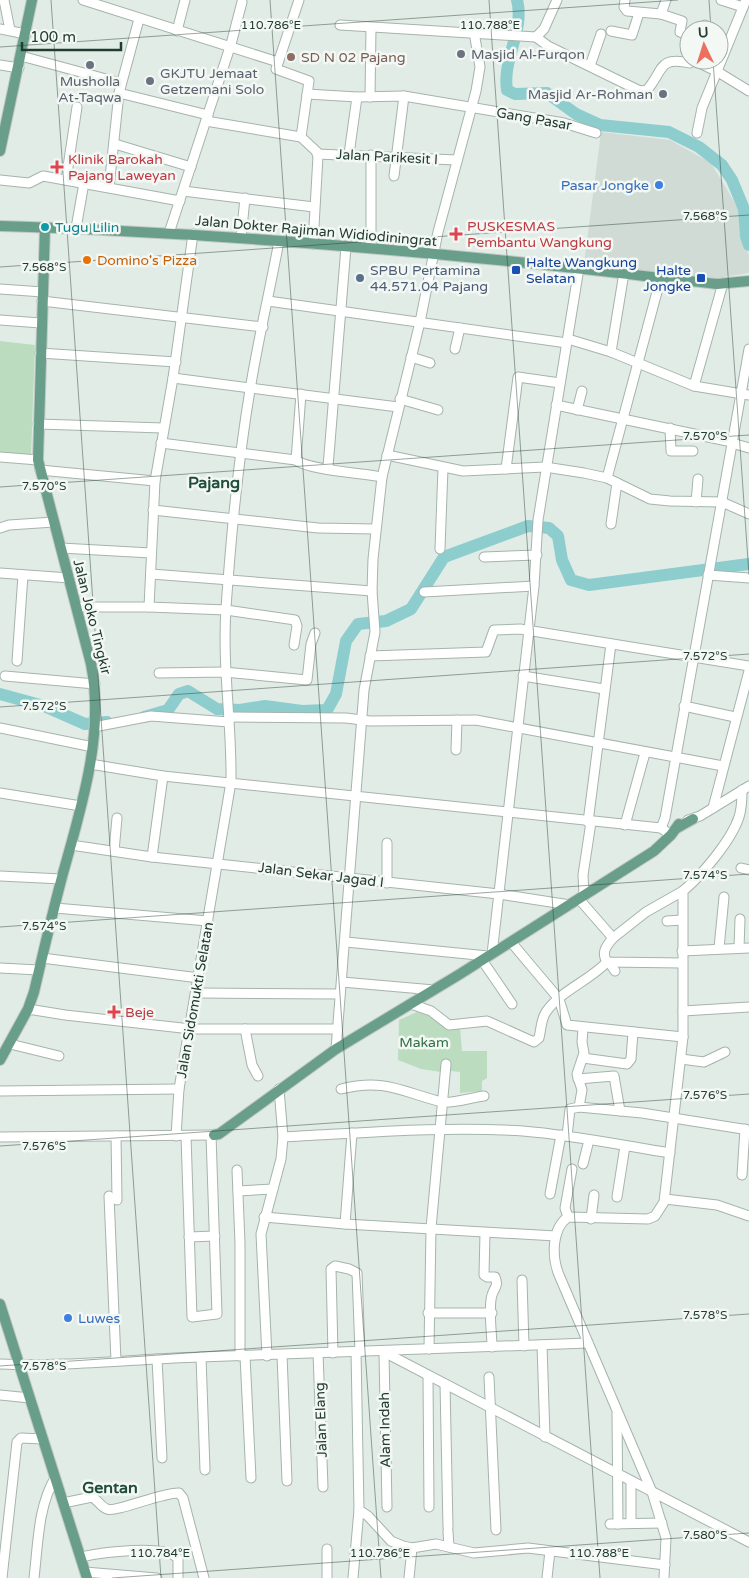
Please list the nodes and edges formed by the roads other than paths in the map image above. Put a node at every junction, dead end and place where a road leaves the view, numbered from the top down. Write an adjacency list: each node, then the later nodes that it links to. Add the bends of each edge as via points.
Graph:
1 (4, 0): 18 (street)
2 (32, 0): 22 (main road)
3 (85, 0): 14 (street)
4 (185, 0): 19 (street)
5 (299, 0): 28 (street)
6 (556, 0): 24 (street, via 544,29)
7 (625, 0): 12 (street, via 625,10)
8 (666, 0): 13 (street)
9 (721, 0): 11 (street)
10 (242, 2): 25 (street)
11 (744, 3): 33 (street)
12 (639, 12): 13 (street); 20 (street, via 631,36)
13 (661, 14): 15 (street)
14 (139, 19): 19 (street); 34 (street)
15 (679, 20)
16 (340, 25): 17 (street)
17 (371, 28): 21 (street); 40 (street)
18 (5, 29): 22 (street)
19 (177, 31): 25 (street)
20 (611, 31)
21 (474, 32): 24 (street); 42 (street, via 480,67)
22 (26, 34): 26 (main road)
23 (601, 34): 30 (street)
24 (536, 37): 30 (street)
25 (230, 48): 28 (street); 43 (street)
26 (22, 56): 31 (main road); 34 (street)
27 (679, 60): 30 (street, via 669,62 644,91)
28 (278, 62): 37 (street, via 277,71 309,81)
29 (0, 65): 31 (street)
30 (590, 66)
31 (19, 68): 44 (main road)
32 (714, 70): 33 (street)
33 (718, 72): 35 (street); 46 (street, via 702,108)
34 (121, 83): 36 (street)
35 (749, 91)
36 (119, 93): 43 (street); 48 (street)
37 (307, 94): 39 (street, Gang Pasar); 47 (street)
38 (404, 96): 40 (street, Gang Pasar); 42 (street, Gang Pasar); 53 (street)
39 (357, 97): 40 (street, Gang Pasar); 51 (street)
40 (370, 97)
41 (77, 107): 58 (street)
42 (472, 108): 45 (street, Gang Pasar, via 564,123); 54 (street)
43 (207, 118): 47 (street); 55 (street)
44 (4, 119): 49 (main road)
45 (596, 133)
46 (697, 133)
47 (301, 136): 50 (street)
48 (115, 144): 55 (street); 60 (street)
49 (0, 151)
50 (318, 154): 51 (street, Jalan Parikesit I); 64 (street)
51 (349, 154): 52 (street, Jalan Parikesit I)
52 (372, 155): 53 (street, Jalan Parikesit I); 74 (street)
53 (396, 156): 54 (street, Jalan Parikesit I); 56 (street)
54 (457, 160): 75 (street)
55 (191, 168): 61 (street)
56 (394, 176)
57 (0, 180): 58 (street, via 29,183 43,176)
58 (66, 180): 59 (street)
59 (84, 183): 60 (street); 67 (street)
60 (109, 187): 63 (street)
61 (183, 191): 62 (street); 63 (street)
62 (245, 198): 64 (street); 70 (street)
63 (180, 201): 68 (street)
64 (314, 207): 72 (street)
65 (0, 226): 66 (main road, Jalan Dokter Rajiman Widiodiningrat)
66 (45, 227): 67 (main road, Jalan Dokter Rajiman Widiodiningrat); 82 (main road, Jalan Joko Tingkir)
67 (76, 228): 68 (main road, Jalan Dokter Rajiman Widiodiningrat)
68 (169, 233): 69 (main road, Jalan Dokter Rajiman Widiodiningrat)
69 (193, 234): 70 (main road, Jalan Dokter Rajiman Widiodiningrat); 85 (street)
70 (241, 238): 71 (main road, Jalan Dokter Rajiman Widiodiningrat)
71 (279, 241): 72 (main road, Jalan Dokter Rajiman Widiodiningrat); 83 (street, Jalan Sidomukti Selatan)
72 (313, 244): 73 (main road, Jalan Dokter Rajiman Widiodiningrat)
73 (346, 247): 74 (main road, Jalan Dokter Rajiman Widiodiningrat); 84 (street)
74 (372, 248): 75 (main road, Jalan Dokter Rajiman Widiodiningrat)
75 (433, 254): 76 (main road, Jalan Dokter Rajiman Widiodiningrat); 87 (street)
76 (579, 268): 77 (main road, Jalan Dokter Rajiman Widiodiningrat); 91 (street)
77 (624, 273): 78 (main road, Jalan Dokter Rajiman Widiodiningrat); 94 (street)
78 (661, 277): 80 (main road, Jalan Dokter Rajiman Widiodiningrat); 99 (street)
79 (749, 281): 80 (main road, Jalan Dokter Rajiman Widiodiningrat)
80 (723, 284): 102 (street)
81 (0, 289): 82 (street)
82 (43, 297): 85 (street); 88 (main road, Jalan Joko Tingkir)
83 (268, 300): 84 (street); 89 (street, Jalan Sidomukti Selatan)
84 (342, 310): 87 (street); 107 (street)
85 (182, 317): 89 (street); 97 (street)
86 (0, 320): 88 (street)
87 (420, 322): 90 (street); 96 (street)
88 (41, 324): 95 (main road, Jalan Joko Tingkir)
89 (263, 327): 103 (street, Jalan Sidomukti Selatan)
90 (460, 328): 91 (street); 92 (street)
91 (567, 341): 94 (street); 101 (street)
92 (455, 349)
93 (749, 349): 105 (street)
94 (611, 352): 99 (street)
95 (40, 353): 97 (street); 113 (main road, Jalan Joko Tingkir)
96 (411, 357): 98 (street); 108 (street)
97 (176, 362): 100 (street)
98 (430, 363)
99 (639, 363): 102 (street); 112 (street)
100 (173, 378): 103 (street); 114 (street)
101 (560, 383): 109 (street); 128 (street, via 518,377)
102 (694, 386): 105 (street)
103 (250, 388): 106 (street); 120 (street, Jalan Sidomukti Selatan)
104 (582, 391): 111 (street)
105 (745, 393): 116 (street)
106 (301, 394): 107 (street); 123 (street)
107 (335, 399): 108 (street); 126 (street)
108 (399, 403): 110 (street); 121 (street)
109 (556, 406): 111 (street); 125 (street)
110 (438, 410)
111 (578, 410): 112 (street)
112 (624, 418): 115 (street); 130 (street)
113 (38, 424): 114 (street); 124 (main road, Jalan Joko Tingkir)
114 (163, 428): 117 (street)
115 (670, 428): 116 (street); 119 (street, via 671,451)
116 (732, 442): 118 (street); 135 (street)
117 (161, 443): 120 (street); 132 (street)
118 (749, 448)
119 (693, 451)
120 (240, 452): 123 (street); 138 (street, Jalan Sidomukti Selatan)
121 (387, 455): 127 (street); 129 (street)
122 (0, 457): 124 (street)
123 (296, 460): 126 (street, via 308,466)
124 (39, 465): 132 (street); 139 (main road, Jalan Joko Tingkir)
125 (545, 467): 128 (street); 130 (street); 146 (street)
126 (328, 468): 129 (street)
127 (443, 468): 128 (street, via 463,471); 144 (street)
128 (506, 469)
129 (382, 477): 142 (street)
130 (607, 478): 133 (street)
131 (698, 479): 134 (street)
132 (155, 481): 136 (street)
133 (618, 483): 134 (street, via 650,499); 140 (street)
134 (696, 502): 135 (street)
135 (722, 502): 137 (street); 150 (street)
136 (153, 510): 138 (street); 145 (street)
137 (749, 514)
138 (234, 518): 142 (street, via 318,528); 154 (street, Jalan Sidomukti Selatan)
139 (54, 522): 141 (street); 143 (main road, Jalan Joko Tingkir)
140 (611, 524)
141 (0, 528)
142 (375, 529): 156 (street)
143 (61, 548): 145 (street); 152 (main road, Jalan Joko Tingkir)
144 (440, 549)
145 (151, 553): 149 (street)
146 (537, 555): 147 (street); 155 (street)
147 (484, 557)
148 (0, 573): 151 (street)
149 (151, 574): 154 (street); 159 (street)
150 (709, 574): 153 (street); 166 (street)
151 (23, 575): 152 (street); 167 (street)
152 (69, 578): 158 (main road, Jalan Joko Tingkir)
153 (749, 578)
154 (228, 581): 156 (street); 160 (street, Jalan Sidomukti Selatan)
155 (534, 586): 157 (street); 161 (street)
156 (372, 591): 165 (street, via 375,632)
157 (424, 592)
158 (77, 607): 159 (street); 174 (main road, Jalan Joko Tingkir)
159 (149, 607): 160 (street)
160 (226, 610): 164 (street, via 295,620); 170 (street, Jalan Sidomukti Selatan)
161 (528, 629): 163 (street); 165 (street, via 494,630 486,652); 173 (street)
162 (315, 633): 170 (street, via 310,644 307,680)
163 (611, 644): 166 (street); 175 (street)
164 (294, 645)
165 (370, 656): 179 (street)
166 (693, 658): 168 (street); 176 (street)
167 (17, 661)
168 (749, 666)
169 (749, 670): 178 (street)
170 (224, 672): 171 (street); 177 (street, Jalan Sidomukti Selatan)
171 (159, 673)
172 (5, 676): 174 (street)
173 (523, 676): 175 (street); 183 (street)
174 (95, 684): 181 (main road, Jalan Joko Tingkir)
175 (604, 689): 184 (street)
176 (684, 706): 178 (street); 188 (street)
177 (229, 717): 179 (street); 181 (street, via 151,716); 192 (street, Jalan Sidomukti Selatan)
178 (736, 717): 190 (street)
179 (362, 720): 180 (street); 195 (street)
180 (458, 720): 183 (street, via 476,720); 186 (street)
181 (94, 726): 185 (main road, Jalan Joko Tingkir)
182 (0, 728): 185 (street)
183 (517, 729): 184 (street); 198 (street)
184 (596, 742): 187 (street); 202 (street)
185 (93, 747): 189 (main road, Jalan Joko Tingkir)
186 (456, 750)
187 (645, 753): 188 (street); 203 (street)
188 (674, 758): 190 (street); 200 (street)
189 (90, 764): 191 (street); 196 (main road, Jalan Joko Tingkir)
190 (723, 766): 197 (street)
191 (163, 776): 192 (street); 209 (street)
192 (231, 782): 195 (street); 210 (street, Jalan Sidomukti Selatan)
193 (746, 788): 197 (street); 215 (street, via 736,824 703,873)
194 (0, 793): 196 (street)
195 (356, 796): 198 (street); 213 (street)
196 (81, 806): 207 (main road, Jalan Joko Tingkir)
197 (713, 808): 201 (street)
198 (509, 812): 202 (street); 216 (street)
199 (117, 818): 208 (street)
200 (665, 818): 204 (street); 205 (street)
201 (693, 818): 205 (main road)
202 (589, 822): 203 (street); 218 (street, via 584,875)
203 (625, 825): 204 (street)
204 (661, 828): 205 (street)
205 (675, 829): 218 (main road, via 654,851)
206 (387, 843): 214 (street)
207 (71, 845): 208 (street, Jalan Sekar Jagad I); 212 (main road, Jalan Joko Tingkir)
208 (114, 851): 209 (street, Jalan Sekar Jagad I)
209 (152, 857): 210 (street, Jalan Sekar Jagad I)
210 (217, 864): 213 (street, Jalan Sekar Jagad I); 222 (street, Jalan Sidomukti Selatan)
211 (0, 876): 212 (street)
212 (62, 879): 219 (main road, Jalan Joko Tingkir)
213 (351, 879): 214 (street, Jalan Sekar Jagad I); 225 (street)
214 (387, 883): 216 (street, Jalan Sekar Jagad I)
215 (683, 891): 221 (street); 224 (street, via 646,912)
216 (499, 894): 218 (street, Jalan Sekar Jagad I); 231 (street)
217 (724, 897): 227 (street)
218 (578, 899): 224 (street); 226 (main road)
219 (54, 908): 222 (street); 232 (main road, Jalan Joko Tingkir)
220 (740, 919): 228 (street)
221 (682, 920): 223 (street); 230 (street)
222 (208, 921): 238 (street, Jalan Sidomukti Selatan)
223 (667, 921)
224 (613, 938): 233 (street, via 605,949 604,956)
225 (346, 942): 231 (street); 239 (street)
226 (511, 942): 231 (main road); 243 (street)
227 (719, 948): 228 (street); 230 (street)
228 (739, 948): 229 (street)
229 (749, 948)
230 (682, 951): 234 (street)
231 (491, 952): 240 (main road); 245 (street)
232 (42, 958): 236 (main road, Jalan Joko Tingkir); 238 (street)
233 (608, 962): 234 (street); 237 (street); 243 (street)
234 (682, 963): 248 (street)
235 (0, 968): 236 (street)
236 (39, 970): 247 (main road, Jalan Joko Tingkir)
237 (615, 971)
238 (199, 978): 241 (street, Jalan Sidomukti Selatan)
239 (342, 982): 240 (street); 242 (street)
240 (434, 990): 244 (main road)
241 (197, 993): 242 (street); 250 (street, Jalan Sidomukti Selatan)
242 (340, 994): 252 (street)
243 (559, 999): 244 (street, via 546,1012 539,1038 532,1042 487,1021 449,1025 431,1011); 249 (street, via 565,1024)
244 (411, 1004): 255 (main road)
245 (512, 1004)
246 (749, 1007): 248 (street)
247 (28, 1009): 250 (street); 256 (main road, Jalan Joko Tingkir)
248 (683, 1011): 254 (street)
249 (583, 1028): 253 (street); 260 (street)
250 (191, 1029): 251 (street); 266 (street, Jalan Sidomukti Selatan)
251 (245, 1029): 252 (street); 264 (street, via 252,1065)
252 (337, 1032): 255 (street); 257 (street)
253 (633, 1032): 254 (street); 260 (street, via 631,1059 627,1064)
254 (683, 1037): 261 (street)
255 (349, 1041): 257 (main road)
256 (10, 1044): 259 (street); 262 (main road, Jalan Joko Tingkir)
257 (336, 1048): 267 (main road)
258 (725, 1052): 261 (street, via 704,1062)
259 (59, 1056)
260 (583, 1058): 265 (street)
261 (681, 1059): 274 (street)
262 (0, 1060)
263 (446, 1064): 271 (street)
264 (258, 1076)
265 (578, 1079): 272 (street, via 582,1090); 273 (street, via 614,1076)
266 (180, 1089): 269 (street); 282 (street, Jalan Sidomukti Selatan)
267 (280, 1089): 278 (main road, via 219,1134); 283 (street)
268 (341, 1089): 271 (street, via 385,1084)
269 (0, 1091)
270 (484, 1096): 271 (street)
271 (444, 1102): 275 (street)
272 (579, 1107): 273 (street); 280 (street, via 570,1109)
273 (620, 1111): 274 (street)
274 (674, 1120): 276 (street); 286 (street)
275 (440, 1129): 277 (street); 280 (street, via 524,1131); 302 (street)
276 (747, 1130): 290 (street)
277 (352, 1133): 283 (street); 301 (street)
278 (212, 1135): 282 (street); 304 (street)
279 (116, 1136): 281 (street); 282 (street); 325 (street, via 113,1198)
280 (564, 1136): 284 (street); 293 (street)
281 (0, 1137)
282 (183, 1137): 306 (street, Jalan Sidomukti Selatan)
283 (283, 1137): 292 (street, via 280,1170)
284 (589, 1140): 285 (street); 287 (street)
285 (625, 1146): 286 (street); 295 (street)
286 (670, 1153): 296 (street)
287 (583, 1164)
288 (572, 1169): 299 (street, via 565,1208)
289 (237, 1170): 291 (street)
290 (742, 1175)
291 (238, 1190): 292 (street); 321 (street)
292 (273, 1190): 297 (street)
293 (550, 1194)
294 (594, 1195): 300 (street)
295 (617, 1196)
296 (665, 1199): 298 (street, via 717,1205); 300 (street, via 652,1218)
297 (264, 1216): 301 (street); 322 (street, via 261,1243)
298 (749, 1216)
299 (568, 1217): 300 (street); 305 (street)
300 (591, 1219)
301 (345, 1224): 302 (street)
302 (431, 1228): 303 (street); 309 (street)
303 (485, 1233): 305 (street); 310 (street, via 484,1274 495,1277 497,1288 492,1296)
304 (215, 1236): 306 (street); 306 (street, Jalan Sidomukti Selatan, via 217,1314 192,1317)
305 (556, 1236): 311 (street, via 556,1266)
306 (189, 1237)
307 (522, 1280): 313 (street)
308 (0, 1304): 327 (main road)
309 (428, 1313): 310 (street); 315 (street)
310 (492, 1313): 314 (street)
311 (588, 1342): 312 (street); 334 (street)
312 (542, 1345): 313 (street); 335 (street)
313 (524, 1346): 314 (street)
314 (492, 1347): 315 (street)
315 (429, 1349): 317 (street)
316 (358, 1352): 317 (street); 318 (street); 318 (street, via 357,1273 335,1266 331,1269); 349 (street)
317 (383, 1352): 328 (street); 347 (street, Alam Indah)
318 (333, 1353): 319 (street)
319 (318, 1354): 323 (street); 344 (street, Jalan Elang)
320 (201, 1356): 321 (street); 324 (street); 338 (street)
321 (243, 1356): 322 (street); 341 (street)
322 (266, 1356): 323 (street)
323 (282, 1356): 342 (street)
324 (157, 1359): 325 (street); 337 (street)
325 (116, 1361): 327 (street)
326 (0, 1364): 327 (street)
327 (19, 1364): 332 (main road)
328 (428, 1376): 330 (street); 348 (street)
329 (489, 1377): 333 (street)
330 (445, 1384): 333 (street); 354 (street)
331 (0, 1395): 332 (street)
332 (30, 1398): 336 (main road)
333 (490, 1408): 335 (street); 352 (street)
334 (617, 1413): 339 (street); 345 (street)
335 (545, 1437): 339 (street)
336 (42, 1439): 340 (main road); 361 (street, via 21,1438 17,1442)
337 (162, 1458)
338 (205, 1470)
339 (616, 1474): 343 (street); 350 (street, via 614,1524)
340 (55, 1478): 346 (main road); 362 (street, via 44,1504)
341 (251, 1478)
342 (287, 1481)
343 (631, 1482): 345 (street); 350 (street)
344 (324, 1487)
345 (652, 1492): 351 (street); 353 (street)
346 (63, 1503): 358 (main road); 365 (street, via 92,1497 111,1510 178,1493)
347 (387, 1507)
348 (429, 1507)
349 (359, 1510): 355 (street, via 390,1540); 367 (street)
350 (631, 1523): 351 (street)
351 (662, 1523): 359 (street, via 666,1542)
352 (496, 1530)
353 (749, 1542)
354 (448, 1547): 355 (street, via 428,1544); 357 (street, via 474,1553 513,1548)
355 (412, 1548): 368 (street)
356 (327, 1549): 366 (street)
357 (550, 1551): 359 (street); 369 (street)
358 (81, 1557): 360 (main road); 364 (street, via 113,1550 169,1553 178,1559)
359 (665, 1565): 370 (street)
360 (86, 1575): 363 (street)
361 (2, 1578)
362 (34, 1578)
363 (157, 1578)
364 (178, 1578)
365 (204, 1578)
366 (327, 1578)
367 (353, 1578)
368 (409, 1578)
369 (548, 1578)
370 (664, 1578)

